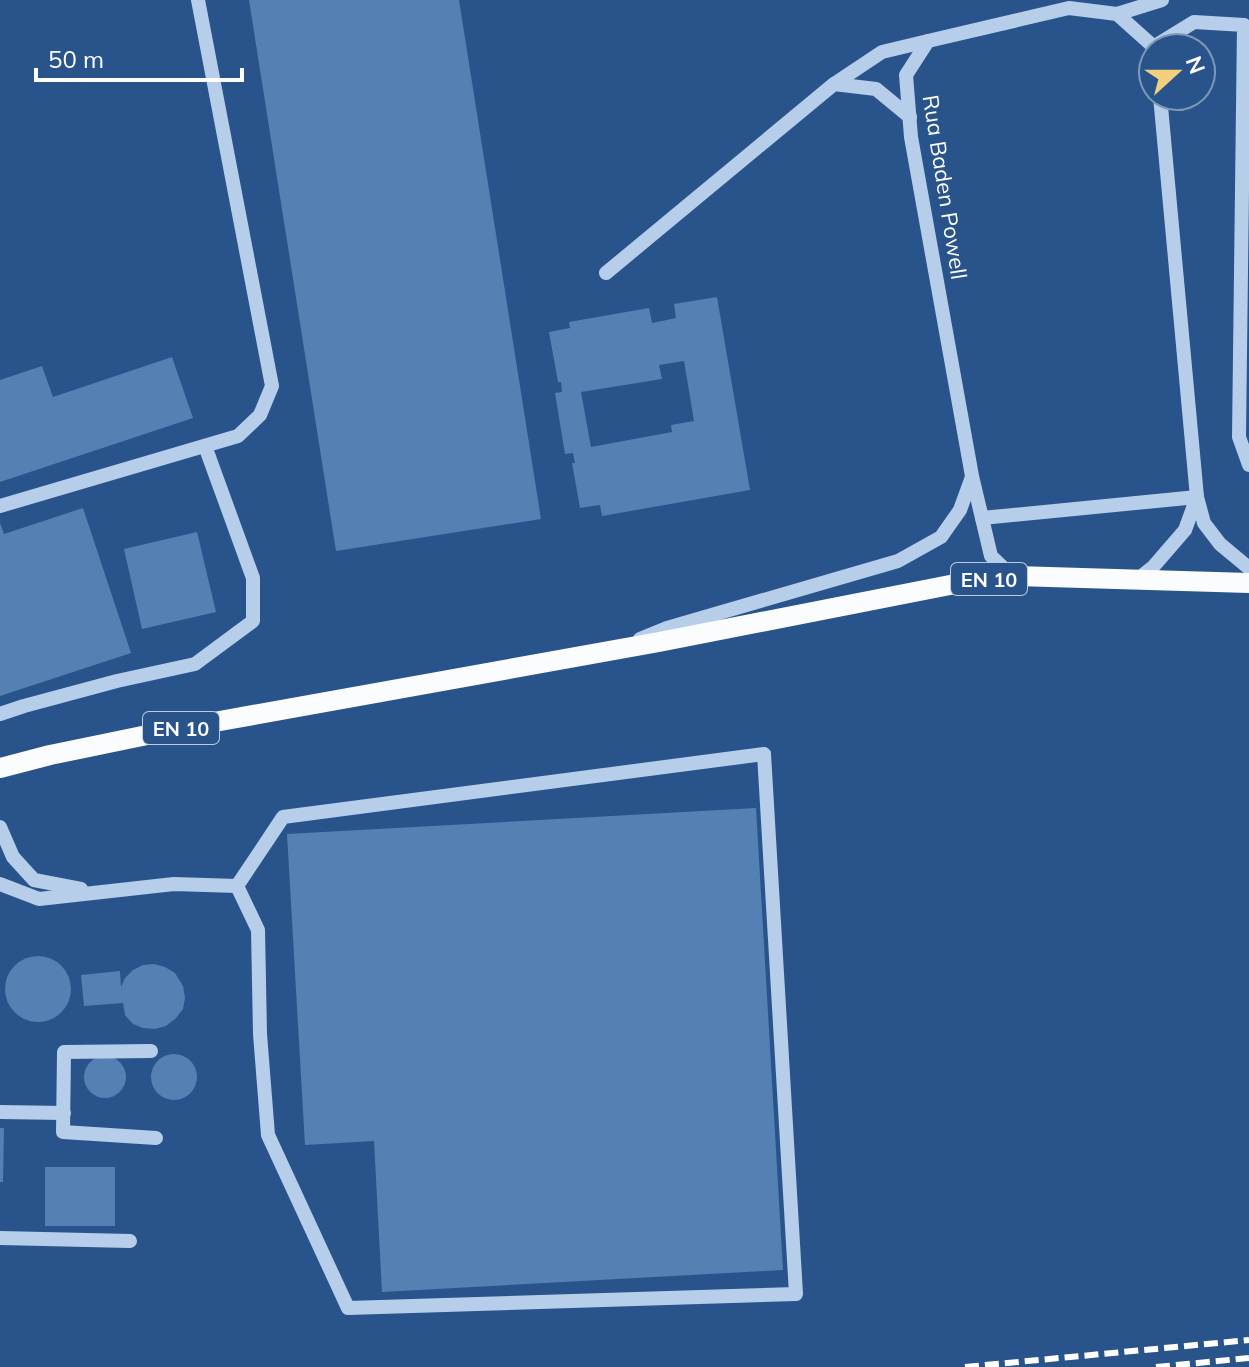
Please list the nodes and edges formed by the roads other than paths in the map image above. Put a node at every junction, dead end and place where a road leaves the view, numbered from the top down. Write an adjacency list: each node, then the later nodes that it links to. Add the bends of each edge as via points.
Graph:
1 (198, 0): 11 (street, via 272,386 260,415 238,436)
2 (1162, 0): 3 (street)
3 (1117, 14): 4 (street); 6 (street, via 1069,8)
4 (1138, 32)
5 (1178, 32): 12 (street, via 1194,22 1244,25 1239,437)
6 (928, 41): 7 (street, via 882,52); 9 (street, Rua Baden Powell, via 906,75)
7 (834, 84): 9 (street, via 876,89); 10 (street)
8 (1161, 112): 14 (street)
9 (910, 117): 13 (street, Rua Baden Powell)
10 (606, 273)
11 (205, 446): 15 (street); 22 (street, via 253,578 253,621 195,664)
12 (1249, 465)
13 (972, 476): 16 (street, Rua Baden Powell); 21 (street, via 960,510 941,537 898,561 667,628)
14 (1197, 497): 16 (street); 17 (street, via 1204,523); 19 (street, via 1185,530)
15 (0, 506)
16 (982, 518): 18 (street, Rua Baden Powell, via 991,556)
17 (1249, 568)
18 (1012, 576): 19 (main road, EN 10); 21 (main road, EN 10)
19 (1138, 579): 20 (main road, EN 10)
20 (1249, 583)
21 (612, 650): 23 (main road, EN 10, via 181,728)
22 (0, 714)
23 (0, 768)
24 (0, 827): 27 (street, via 13,857 34,880)
25 (0, 884): 27 (street, via 39,899)
26 (237, 886): 26 (street, via 258,930 268,1135 348,1308 796,1294 764,754 283,817); 27 (street, via 174,884)
27 (105, 892)
28 (151, 1051): 30 (street, via 64,1052)
29 (0, 1112): 30 (street)
30 (64, 1113): 31 (street, via 63,1132)
31 (156, 1138)
32 (0, 1238): 33 (street)
33 (130, 1241)

